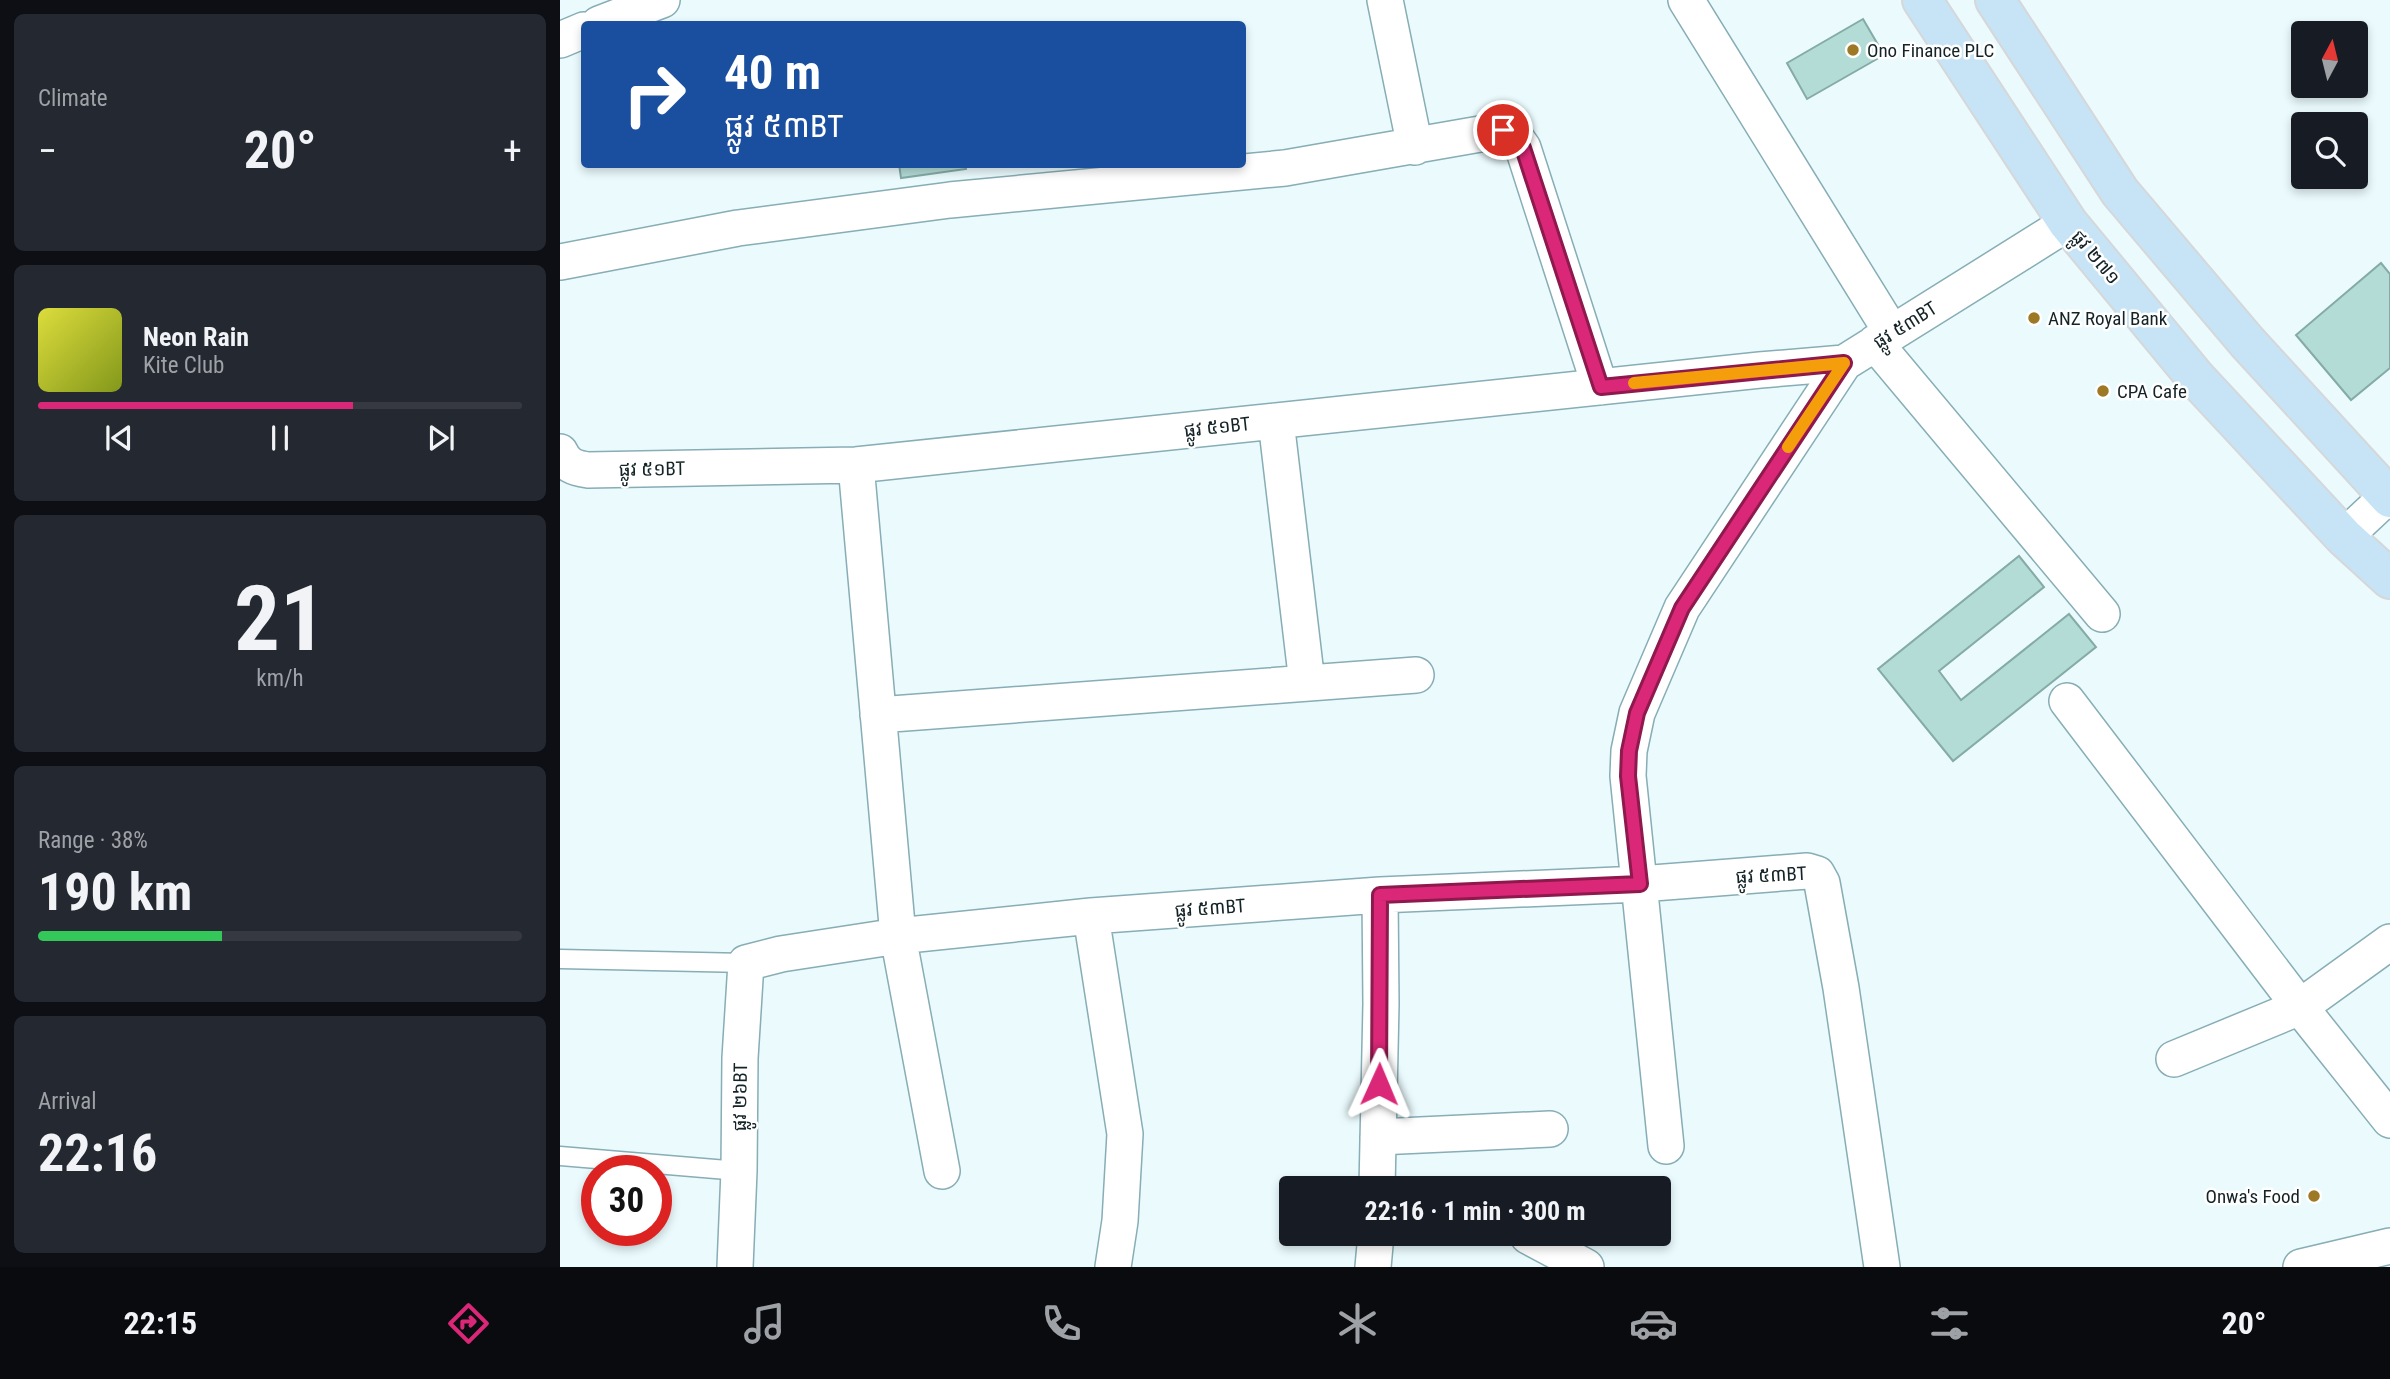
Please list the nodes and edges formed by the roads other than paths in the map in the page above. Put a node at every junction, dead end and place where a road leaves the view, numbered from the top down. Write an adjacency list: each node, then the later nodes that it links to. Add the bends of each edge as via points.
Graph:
1 (662, 0): 6 (street)
2 (1385, 0): 9 (street)
3 (1686, 0): 12 (street)
4 (1922, 0): 10 (main road, ផ្លូវ ២៧១)
5 (1995, 0): 18 (main road, via 2120,192 2247,342)
6 (607, 21)
7 (581, 31): 8 (street)
8 (560, 40)
9 (1415, 146): 11 (street, via 1284,168 950,200 738,228); 14 (street, via 1503,130 1514,135 1523,148)
10 (2068, 223): 12 (street, ផ្លូវ ៥៣BT); 19 (main road, ផ្លូវ ២៧១, via 2196,378)
11 (560, 262)
12 (1884, 338): 13 (street, ផ្លូវ ៥៣BT); 21 (street)
13 (1844, 363): 14 (street, ផ្លូវ ៥១BT); 26 (street, ផ្លូវ ៥៣BT, via 1682,608 1637,713 1628,776)
14 (1601, 387): 15 (street, ផ្លូវ ៥១BT)
15 (1276, 421): 17 (street, ផ្លូវ ៥១BT); 23 (street)
16 (574, 461): 17 (street, ផ្លូវ ៥១BT)
17 (856, 465): 25 (street)
18 (2389, 496): 19 (street)
19 (2344, 537): 20 (main road, ផ្លូវ ២៧១)
20 (2390, 579)
21 (2102, 614)
22 (1416, 675): 23 (street)
23 (1307, 682): 25 (street)
24 (2067, 701): 33 (street)
25 (878, 715): 29 (street)
26 (1640, 884): 27 (street, ផ្លូវ ៥៣BT); 38 (street); 50 (street, ផ្លូវ ៥៣BT, via 1807,871 1817,874 1841,988)
27 (1380, 895): 28 (street, ផ្លូវ ៥៣BT); 37 (street)
28 (1091, 916): 29 (street, ផ្លូវ ៥៣BT); 47 (street, via 1125,1134)
29 (898, 936): 32 (street, ផ្លូវ ៥៣BT); 41 (street)
30 (2390, 943): 33 (street)
31 (560, 959): 32 (lane)
32 (746, 963): 40 (street, ផ្លូវ ២៦BT)
33 (2300, 1007): 34 (street); 35 (street)
34 (2174, 1059)
35 (2390, 1120)
36 (1550, 1129): 37 (street)
37 (1378, 1137): 42 (street)
38 (1666, 1146)
39 (560, 1156): 40 (lane)
40 (739, 1171): 46 (street, ផ្លូវ ២៦BT)
41 (942, 1171)
42 (1377, 1176)
43 (1375, 1246): 48 (street)
44 (1547, 1246): 49 (street)
45 (2390, 1246): 51 (street)
46 (735, 1267)
47 (1113, 1267)
48 (1373, 1267)
49 (1586, 1267)
50 (1882, 1267)
51 (2301, 1267)

